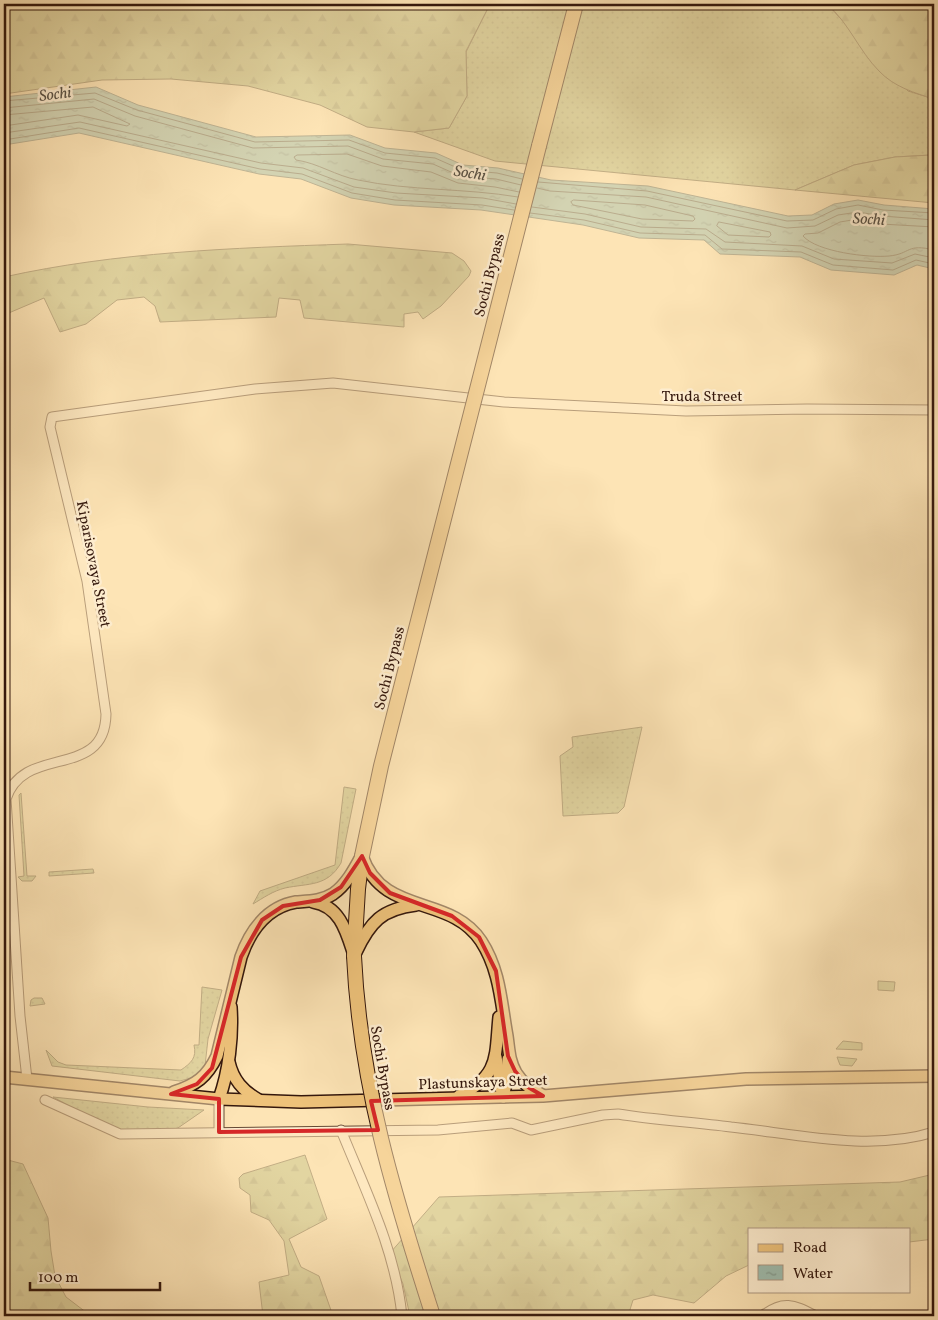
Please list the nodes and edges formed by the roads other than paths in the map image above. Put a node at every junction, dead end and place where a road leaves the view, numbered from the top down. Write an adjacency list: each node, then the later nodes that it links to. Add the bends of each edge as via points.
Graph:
1 (576, 4): 4 (highway, Sochi Bypass, bridge, via 381,766)
2 (470, 398): 3 (street, Truda Street, via 686,411); 14 (street, Kiparisovaya Street, via 333,383 255,389 52,417 50,427 87,580 106,728 90,751 34,769 14,781 6,799)
3 (934, 410)
4 (362, 856): 5 (main road, via 335,893); 6 (main road, via 380,884 400,899); 7 (highway, Sochi Bypass)
5 (309, 901): 7 (main road, via 325,905 341,920); 11 (main road, via 283,906 262,920 246,941 231,1001)
6 (417, 905): 7 (main road, via 401,907 380,917 365,933); 8 (main road, via 452,916 479,937 496,971)
7 (354, 956): 26 (highway, Sochi Bypass, bridge, via 356,1002 369,1094)
8 (501, 1002): 9 (main road); 10 (main road)
9 (496, 1056): 17 (main road); 18 (main road, via 482,1082)
10 (508, 1056): 16 (main road, via 520,1079); 17 (main road)
11 (223, 1057): 15 (main road, via 197,1084); 19 (main road, via 216,1085); 21 (main road, via 235,1080 247,1093)
12 (934, 1076): 16 (main road, Plastunskaya Street, via 746,1079)
13 (4, 1077): 14 (main road, Plastunskaya Street)
14 (27, 1079): 15 (main road, Plastunskaya Street)
15 (170, 1094): 19 (main road, Plastunskaya Street)
16 (542, 1096): 17 (main road, Plastunskaya Street)
17 (503, 1097): 18 (main road, Plastunskaya Street)
18 (455, 1098): 21 (main road, Plastunskaya Street)
19 (219, 1099): 21 (main road, Plastunskaya Street); 23 (street)
20 (44, 1100): 23 (street, via 120,1134)
21 (260, 1100)
22 (341, 1130): 23 (street); 24 (street, via 438,1130 512,1123 531,1130 602,1114 618,1114 865,1141 891,1141); 25 (street, via 390,1253 399,1284)
23 (219, 1132)
24 (934, 1132)
25 (402, 1316)
26 (433, 1316)
27 (762, 1316): 28 (street, via 784,1305)
28 (816, 1316)

